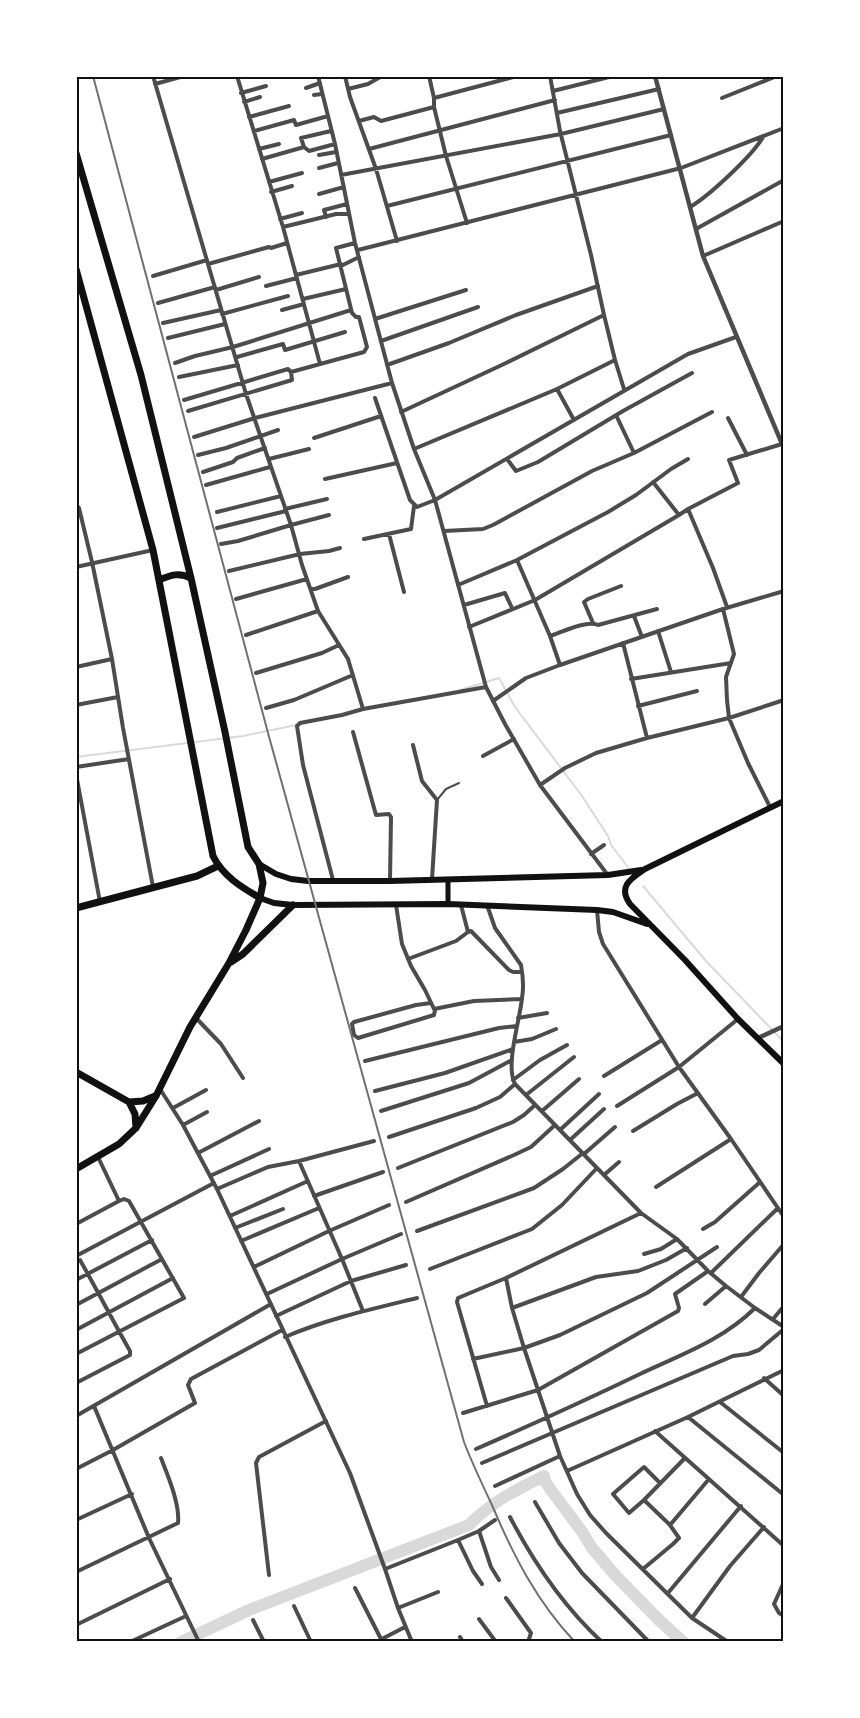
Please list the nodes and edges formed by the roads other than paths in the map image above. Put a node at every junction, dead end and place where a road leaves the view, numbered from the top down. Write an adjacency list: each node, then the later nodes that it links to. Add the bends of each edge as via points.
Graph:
1 (153, 76): 14 (street)
2 (184, 76): 14 (street)
3 (237, 76): 20 (street)
4 (318, 76): 13 (street)
5 (345, 76): 17 (street)
6 (382, 76): 17 (street)
7 (429, 76): 24 (street)
8 (517, 76): 24 (street)
9 (550, 76): 19 (street)
10 (613, 76): 19 (street)
11 (655, 76): 18 (street)
12 (777, 76): 25 (street)
13 (320, 83): 16 (street); 21 (street)
14 (155, 84): 84 (street)
15 (266, 86): 20 (street)
16 (306, 88)
17 (348, 89): 34 (street)
18 (659, 89): 30 (street); 31 (street)
19 (553, 91): 26 (street)
20 (241, 93): 27 (street)
21 (322, 94): 22 (street); 32 (street)
22 (314, 95)
23 (260, 98): 27 (street)
24 (434, 98): 29 (street)
25 (722, 98)
26 (555, 100): 31 (street); 36 (street)
27 (244, 102): 33 (street)
28 (289, 106): 33 (street)
29 (434, 106): 34 (street, via 381,121 374,117); 36 (street)
30 (664, 109): 39 (street); 40 (street)
31 (557, 113): 39 (street)
32 (328, 116): 37 (street); 38 (street)
33 (249, 117): 37 (street)
34 (359, 121): 46 (street)
35 (783, 128): 41 (street)
36 (440, 129): 46 (street); 50 (street)
37 (254, 131): 45 (street)
38 (331, 131): 43 (street); 44 (street, via 301,138)
39 (561, 134): 50 (street); 52 (street)
40 (671, 135): 52 (street); 55 (street)
41 (763, 137): 55 (street); 69 (street, via 726,177)
42 (279, 144): 45 (street)
43 (335, 144): 44 (street, via 308,151); 47 (street)
44 (304, 148): 51 (street)
45 (259, 149): 51 (street)
46 (369, 149): 56 (street)
47 (336, 152): 49 (street); 53 (street)
48 (76, 153): 181 (highway, via 141,375)
49 (319, 155)
50 (446, 156): 56 (street); 63 (street)
51 (262, 159): 60 (street)
52 (568, 161): 63 (street); 66 (street)
53 (338, 163): 54 (street); 58 (street)
54 (319, 168)
55 (681, 168): 66 (street); 69 (street)
56 (376, 169): 58 (street); 68 (street)
57 (302, 173): 60 (street)
58 (341, 175): 62 (street)
59 (783, 180): 77 (street)
60 (268, 182): 64 (street)
61 (292, 186): 64 (street)
62 (344, 187): 65 (street); 67 (street)
63 (456, 188): 68 (street); 75 (street)
64 (271, 192): 73 (street)
65 (319, 194)
66 (576, 195): 75 (street); 91 (street)
67 (347, 204): 71 (street); 72 (street, via 324,210)
68 (387, 206): 78 (street)
69 (690, 207): 77 (street)
70 (302, 213): 73 (street)
71 (350, 214): 72 (street); 80 (street)
72 (326, 217): 76 (street)
73 (280, 219): 76 (street)
74 (783, 221): 82 (street)
75 (467, 223): 78 (street)
76 (283, 227): 79 (street)
77 (696, 229): 82 (street)
78 (397, 241): 81 (street)
79 (287, 243): 84 (street); 88 (street)
80 (356, 243): 81 (street); 85 (street, via 336,248)
81 (358, 250): 83 (street)
82 (703, 256): 108 (street)
83 (359, 257): 85 (street); 103 (street)
84 (208, 262): 87 (street); 92 (street)
85 (341, 265): 88 (street); 93 (street)
86 (76, 269): 174 (highway)
87 (153, 276)
88 (296, 276): 90 (street); 96 (street)
89 (259, 277): 92 (street)
90 (266, 286)
91 (598, 286): 102 (street); 118 (street)
92 (215, 288): 97 (street); 101 (street)
93 (346, 289): 96 (street); 100 (street)
94 (466, 290): 103 (street)
95 (288, 296): 101 (street)
96 (303, 302): 99 (street); 105 (street)
97 (158, 303)
98 (478, 307): 111 (street)
99 (282, 310)
100 (351, 310): 105 (street); 117 (street, via 359,317 366,350)
101 (222, 312): 104 (street); 106 (street)
102 (604, 315): 114 (street); 130 (street)
103 (375, 319): 111 (street)
104 (164, 323)
105 (309, 323): 110 (street); 112 (street)
106 (225, 324): 109 (street); 112 (street)
107 (345, 332): 110 (street)
108 (736, 337): 125 (street, via 688,354); 141 (street)
109 (168, 338)
110 (314, 341): 113 (street, via 285,350 283,344); 117 (street)
111 (381, 341): 118 (street)
112 (233, 348): 113 (street); 115 (street)
113 (237, 357): 116 (street)
114 (615, 360): 124 (street); 125 (street)
115 (175, 363)
116 (238, 364): 121 (street); 122 (street)
117 (320, 364): 119 (street)
118 (387, 365): 123 (street)
119 (289, 370): 122 (street); 126 (street, via 292,380)
120 (692, 374): 132 (street)
121 (179, 377)
122 (243, 381): 126 (street); 128 (street)
123 (392, 383): 130 (street); 134 (street)
124 (557, 389): 136 (street); 144 (street)
125 (624, 389): 136 (street)
126 (246, 394): 129 (street); 134 (street)
127 (375, 398): 133 (street)
128 (184, 400)
129 (188, 411)
130 (401, 412): 144 (street)
131 (712, 412): 145 (street)
132 (616, 415): 145 (street); 149 (street, via 538,462 518,470)
133 (381, 416): 140 (street); 151 (street)
134 (255, 418): 138 (street); 139 (street)
135 (728, 418): 147 (street)
136 (574, 420): 149 (street)
137 (278, 430): 138 (street)
138 (261, 436): 142 (street); 146 (street)
139 (194, 437)
140 (314, 438)
141 (783, 443): 147 (street)
142 (265, 448): 148 (street); 153 (street)
143 (309, 449): 148 (street)
144 (414, 449): 159 (street)
145 (634, 453): 169 (street, via 592,471 493,525)
146 (198, 454)
147 (747, 455): 162 (street, via 728,461 738,483)
148 (268, 459): 152 (street)
149 (507, 459): 159 (street)
150 (688, 459): 155 (street)
151 (397, 463): 154 (street); 161 (street)
152 (270, 467): 156 (street); 157 (street)
153 (203, 472)
154 (325, 479)
155 (653, 482): 166 (street); 176 (street, via 608,512)
156 (206, 485)
157 (281, 496): 163 (street); 164 (street)
158 (327, 499): 163 (street)
159 (435, 500): 161 (street); 169 (street)
160 (76, 505): 177 (street)
161 (414, 506): 170 (street, via 411,529)
162 (688, 509): 166 (street); 193 (street)
163 (286, 510): 167 (street); 168 (street)
164 (217, 512)
165 (329, 515): 167 (street)
166 (679, 515): 190 (street)
167 (291, 525): 172 (street); 175 (street)
168 (217, 528)
169 (444, 531): 184 (street)
170 (389, 534): 171 (street); 188 (street)
171 (364, 539)
172 (222, 544)
173 (340, 548): 175 (street)
174 (153, 550): 177 (street); 183 (highway)
175 (300, 554): 179 (street); 182 (street)
176 (516, 560): 184 (street); 190 (street)
177 (92, 562): 178 (street); 205 (street)
178 (76, 567)
179 (229, 571)
180 (348, 577): 186 (street)
181 (191, 578): 183 (highway, via 173,574); 238 (highway, via 248,847)
182 (307, 579): 186 (street); 189 (street)
183 (159, 580): 239 (highway)
184 (458, 585): 191 (street)
185 (621, 586): 197 (street, via 585,601)
186 (311, 589): 195 (street)
187 (783, 591): 193 (street)
188 (404, 592)
189 (236, 599)
190 (535, 600): 192 (street); 201 (street)
191 (464, 605): 192 (street, via 505,593); 198 (street)
192 (512, 608): 198 (street)
193 (725, 608): 199 (street); 206 (street)
194 (657, 609): 196 (street)
195 (318, 611): 200 (street); 204 (street)
196 (634, 616): 197 (street); 202 (street)
197 (593, 623): 201 (street)
198 (469, 627): 213 (street)
199 (658, 631): 202 (street); 209 (street)
200 (246, 635)
201 (550, 636): 207 (street)
202 (642, 637): 203 (street)
203 (623, 643): 207 (street); 212 (street)
204 (339, 645): 210 (street); 211 (street)
205 (112, 659): 208 (street); 215 (street)
206 (732, 662): 209 (street); 222 (street, via 726,677)
207 (560, 665): 216 (street, via 526,678)
208 (76, 667)
209 (671, 672): 212 (street)
210 (256, 674)
211 (353, 675): 220 (street); 221 (street)
212 (631, 679): 219 (street)
213 (486, 686): 216 (street); 221 (street)
214 (697, 691): 219 (street)
215 (118, 697): 218 (street); 228 (street)
216 (494, 700): 225 (street)
217 (783, 700): 222 (street)
218 (76, 705)
219 (638, 706): 224 (street)
220 (266, 708)
221 (363, 709): 244 (street, via 298,725 303,765)
222 (729, 718): 224 (street); 235 (street)
223 (353, 732): 245 (street, via 376,815 391,817)
224 (647, 738): 232 (street, via 596,753)
225 (514, 739): 227 (street); 232 (street)
226 (413, 745): 233 (street, via 422,781)
227 (483, 756)
228 (129, 758): 229 (street); 246 (street)
229 (76, 767)
230 (76, 774): 248 (street)
231 (459, 783): 233 (lane, via 446,789)
232 (540, 785): 237 (street)
233 (437, 800): 242 (street)
234 (783, 801): 235 (main road)
235 (770, 807): 240 (main road)
236 (604, 845): 237 (street)
237 (591, 854): 241 (street)
238 (259, 864): 244 (main road, via 291,879); 247 (highway, via 263,883)
239 (218, 866): 246 (highway); 247 (highway)
240 (645, 869): 241 (main road); 256 (main road, via 627,883 625,895)
241 (608, 875): 243 (main road)
242 (432, 880): 243 (main road); 245 (main road)
243 (448, 880): 249 (main road)
244 (333, 881): 245 (main road)
245 (390, 881)
246 (153, 888): 248 (highway)
247 (260, 898): 250 (main road); 259 (highway)
248 (100, 902): 254 (highway)
249 (448, 904): 251 (main road); 252 (main road)
250 (293, 905): 251 (main road); 259 (highway)
251 (396, 905): 258 (street)
252 (461, 905): 253 (main road); 257 (street)
253 (487, 905): 255 (main road); 260 (street, via 495,928)
254 (76, 908)
255 (597, 910): 256 (main road); 271 (street, via 603,944)
256 (653, 927): 266 (main road)
257 (468, 932): 258 (street, via 456,941); 260 (street, via 509,970)
258 (408, 958): 262 (street)
259 (229, 963): 264 (highway)
260 (522, 972): 261 (street)
261 (522, 999): 262 (street); 265 (street)
262 (433, 1007): 262 (street, via 434,1015 355,1036 354,1023 416,1005)
263 (548, 1013): 265 (street)
264 (196, 1018): 282 (street, via 221,1044); 287 (highway)
265 (518, 1018): 267 (street)
266 (738, 1019): 270 (main road); 279 (street)
267 (517, 1026): 272 (street); 277 (street)
268 (782, 1027): 270 (street)
269 (556, 1029): 272 (street)
270 (758, 1038): 278 (main road)
271 (662, 1040): 279 (street); 281 (street)
272 (514, 1042): 274 (street)
273 (567, 1045): 284 (street)
274 (513, 1049): 276 (street); 286 (street)
275 (574, 1057): 290 (street)
276 (512, 1060): 284 (street); 296 (street, via 469,1083)
277 (365, 1061)
278 (783, 1064)
279 (679, 1067): 288 (street); 293 (street)
280 (76, 1072): 291 (highway)
281 (604, 1076)
282 (243, 1078)
283 (579, 1079): 297 (street)
284 (514, 1082): 290 (street); 306 (street, via 500,1097 476,1108)
285 (206, 1090): 294 (street)
286 (375, 1091)
287 (158, 1092): 291 (highway, via 143,1101); 294 (street); 303 (highway)
288 (698, 1093): 305 (street); 307 (street)
289 (599, 1094): 304 (street)
290 (526, 1095): 292 (street)
291 (129, 1102): 303 (highway)
292 (535, 1105): 297 (street); 316 (street, via 513,1122)
293 (617, 1106)
294 (173, 1108): 300 (street)
295 (604, 1109): 308 (street)
296 (381, 1111)
297 (542, 1111): 301 (street)
298 (207, 1112): 300 (street)
299 (260, 1121): 311 (street)
300 (183, 1125): 311 (street)
301 (555, 1125): 304 (street); 329 (street, via 531,1147)
302 (615, 1127): 312 (street)
303 (136, 1128): 313 (highway)
304 (560, 1130): 308 (street)
305 (633, 1131)
306 (389, 1137)
307 (731, 1139): 324 (street); 325 (street)
308 (570, 1140): 312 (street)
309 (374, 1141): 314 (street)
310 (269, 1149): 321 (street)
311 (198, 1153): 321 (street)
312 (583, 1154): 317 (street); 342 (street, via 534,1188)
313 (98, 1157): 318 (highway); 328 (street)
314 (299, 1161): 322 (street); 326 (street, via 268,1167)
315 (619, 1162): 320 (street)
316 (398, 1168)
317 (597, 1168): 320 (street); 357 (street, via 562,1205 532,1229)
318 (76, 1169)
319 (383, 1172): 327 (street)
320 (604, 1175): 334 (street)
321 (210, 1176): 323 (street)
322 (308, 1181): 327 (street); 335 (street)
323 (214, 1183): 326 (street); 337 (street)
324 (759, 1183): 332 (street); 340 (street)
325 (656, 1186)
326 (217, 1189): 335 (street)
327 (314, 1196): 331 (street)
328 (119, 1201): 337 (street, via 129,1201); 338 (street)
329 (406, 1202)
330 (389, 1205): 341 (street)
331 (319, 1208): 341 (street); 346 (street)
332 (778, 1208): 336 (street); 358 (street)
333 (283, 1209): 339 (street)
334 (640, 1213): 344 (street); 361 (street)
335 (230, 1216): 339 (street)
336 (783, 1217)
337 (141, 1221): 345 (street); 351 (street)
338 (76, 1224)
339 (235, 1228): 346 (street)
340 (703, 1229)
341 (329, 1231): 353 (street); 356 (street)
342 (417, 1231)
343 (401, 1234): 353 (street)
344 (677, 1239): 349 (street); 350 (street)
345 (152, 1240): 352 (street); 359 (street)
346 (241, 1240): 356 (street)
347 (783, 1244): 367 (street)
348 (717, 1247): 354 (street)
349 (687, 1248): 354 (street); 373 (street, via 638,1271 596,1277)
350 (644, 1254)
351 (78, 1258): 359 (street)
352 (162, 1259): 360 (street); 365 (street)
353 (342, 1259): 363 (street); 366 (street)
354 (699, 1260): 358 (street); 384 (street, via 604,1315)
355 (406, 1265): 363 (street)
356 (254, 1267): 366 (street)
357 (430, 1269)
358 (709, 1272): 364 (street); 390 (street, via 675,1294 678,1311)
359 (88, 1274): 362 (street); 365 (street)
360 (173, 1278): 376 (street); 382 (street, via 184,1298)
361 (506, 1278): 373 (street); 386 (street, via 458,1298)
362 (76, 1280)
363 (351, 1281): 375 (street); 377 (street)
364 (726, 1286): 367 (street); 369 (street)
365 (98, 1293): 370 (street); 376 (street)
366 (267, 1294): 371 (street)
367 (741, 1297): 374 (street)
368 (417, 1298): 375 (street)
369 (705, 1304)
370 (76, 1305)
371 (270, 1305): 377 (street); 393 (street)
372 (783, 1306): 378 (street)
373 (512, 1308): 384 (street)
374 (755, 1308): 378 (street); 398 (street, via 729,1331)
375 (363, 1311): 383 (street)
376 (110, 1312): 380 (street); 382 (street)
377 (276, 1316): 381 (street)
378 (773, 1319): 379 (street)
379 (783, 1328): 401 (street, via 759,1350 733,1356)
380 (76, 1330)
381 (282, 1330): 383 (street); 403 (street, via 191,1379 188,1385 195,1403)
382 (119, 1332): 385 (street); 389 (street, via 130,1355)
383 (285, 1337): 399 (street)
384 (524, 1348): 386 (street); 390 (street)
385 (76, 1354)
386 (473, 1359): 394 (street)
387 (783, 1370): 388 (street)
388 (764, 1378): 391 (street); 392 (street)
389 (76, 1383)
390 (538, 1390): 394 (street); 398 (street)
391 (783, 1396)
392 (720, 1402): 397 (street); 404 (street)
393 (93, 1406): 396 (street); 403 (street)
394 (487, 1406): 395 (street)
395 (463, 1413)
396 (76, 1416)
397 (688, 1417): 400 (street); 415 (street)
398 (547, 1418): 401 (street); 402 (street)
399 (326, 1421): 428 (street); 431 (street, via 259,1457 256,1463)
400 (656, 1431): 407 (street); 410 (street)
401 (553, 1434): 405 (street); 408 (street)
402 (476, 1449)
403 (113, 1450): 409 (street); 414 (street)
404 (783, 1453)
405 (560, 1456): 410 (street); 413 (street)
406 (161, 1458): 425 (street, via 178,1522)
407 (685, 1458): 411 (street); 412 (street)
408 (482, 1463)
409 (76, 1469)
410 (567, 1471): 429 (street, via 590,1515)
411 (709, 1479): 418 (street); 422 (street)
412 (660, 1483): 416 (street); 416 (street, via 644,1467 614,1492 628,1513)
413 (495, 1486)
414 (132, 1494): 420 (street); 425 (street)
415 (783, 1495)
416 (644, 1500): 422 (street)
417 (535, 1502): 458 (street, via 582,1573)
418 (741, 1506): 423 (street); 438 (street)
419 (510, 1517): 457 (street, via 531,1556 573,1612)
420 (76, 1520)
421 (495, 1520): 424 (street)
422 (670, 1525): 429 (street, via 678,1540)
423 (764, 1527): 427 (street); 444 (street)
424 (479, 1531): 426 (street); 433 (street, via 490,1567)
425 (149, 1538): 430 (street); 432 (street)
426 (459, 1540): 428 (street); 435 (street)
427 (783, 1546)
428 (385, 1568): 441 (street)
429 (643, 1569): 438 (street)
430 (76, 1572)
431 (269, 1575)
432 (170, 1579): 442 (street); 447 (street)
433 (499, 1580)
434 (783, 1582): 443 (street, via 774,1600)
435 (482, 1584)
436 (355, 1588): 449 (street)
437 (438, 1592): 441 (street)
438 (668, 1593): 444 (street)
439 (506, 1598): 456 (street, via 531,1633)
440 (294, 1606): 453 (street)
441 (398, 1608): 448 (street)
442 (186, 1616): 450 (street); 451 (street)
443 (783, 1616)
444 (692, 1618): 459 (street)
445 (479, 1619): 455 (street)
446 (253, 1620): 452 (street)
447 (76, 1625)
448 (405, 1627): 449 (street); 454 (street)
449 (379, 1640)
450 (130, 1641)
451 (199, 1641)
452 (264, 1641)
453 (311, 1641)
454 (412, 1641)
455 (496, 1641)
456 (528, 1641)
457 (602, 1641)
458 (649, 1641)
459 (728, 1641)

